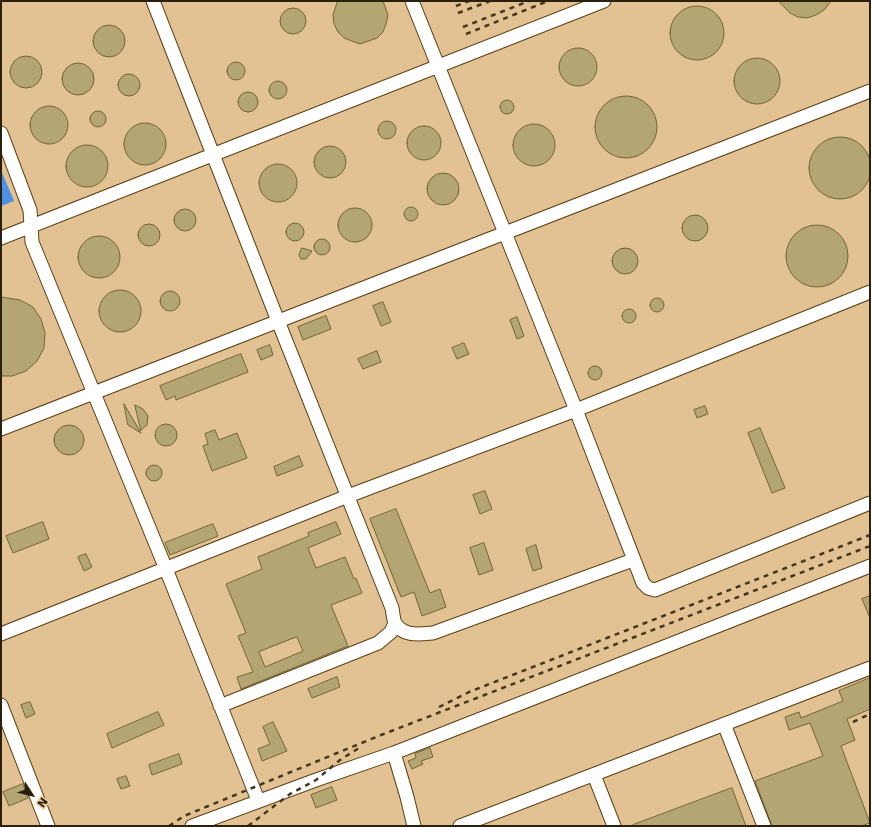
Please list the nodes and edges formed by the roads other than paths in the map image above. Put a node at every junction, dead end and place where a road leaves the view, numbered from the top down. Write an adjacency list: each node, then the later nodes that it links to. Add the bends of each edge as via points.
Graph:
1 (153, 1): 7 (lane)
2 (412, 1): 4 (lane)
3 (604, 1): 4 (lane)
4 (438, 67): 7 (lane); 9 (lane)
5 (870, 91): 9 (lane)
6 (1, 133): 8 (lane, via 30,210)
7 (212, 156): 8 (lane); 12 (lane)
8 (32, 226): 10 (lane); 13 (lane, via 32,242)
9 (506, 233): 12 (lane); 14 (lane)
10 (1, 238)
11 (870, 292): 14 (lane)
12 (278, 321): 13 (lane); 16 (lane)
13 (94, 393): 15 (lane); 20 (lane)
14 (576, 410): 16 (lane); 18 (lane)
15 (1, 429)
16 (348, 496): 20 (lane); 21 (lane, via 392,608)
17 (870, 503): 18 (lane, via 654,590 643,582)
18 (633, 560): 21 (lane, via 433,633 416,635 404,632)
19 (870, 566): 27 (lane)
20 (166, 569): 22 (lane); 25 (lane)
21 (395, 623): 25 (lane, via 391,632 378,643)
22 (1, 634)
23 (870, 668): 26 (lane)
24 (1, 705): 30 (lane)
25 (220, 706): 29 (lane)
26 (724, 724): 28 (lane); 35 (lane)
27 (394, 753): 29 (lane); 32 (lane)
28 (594, 775): 33 (lane); 34 (lane)
29 (258, 800): 31 (lane)
30 (48, 826)
31 (192, 826)
32 (414, 826)
33 (460, 826)
34 (614, 826)
35 (764, 826)

